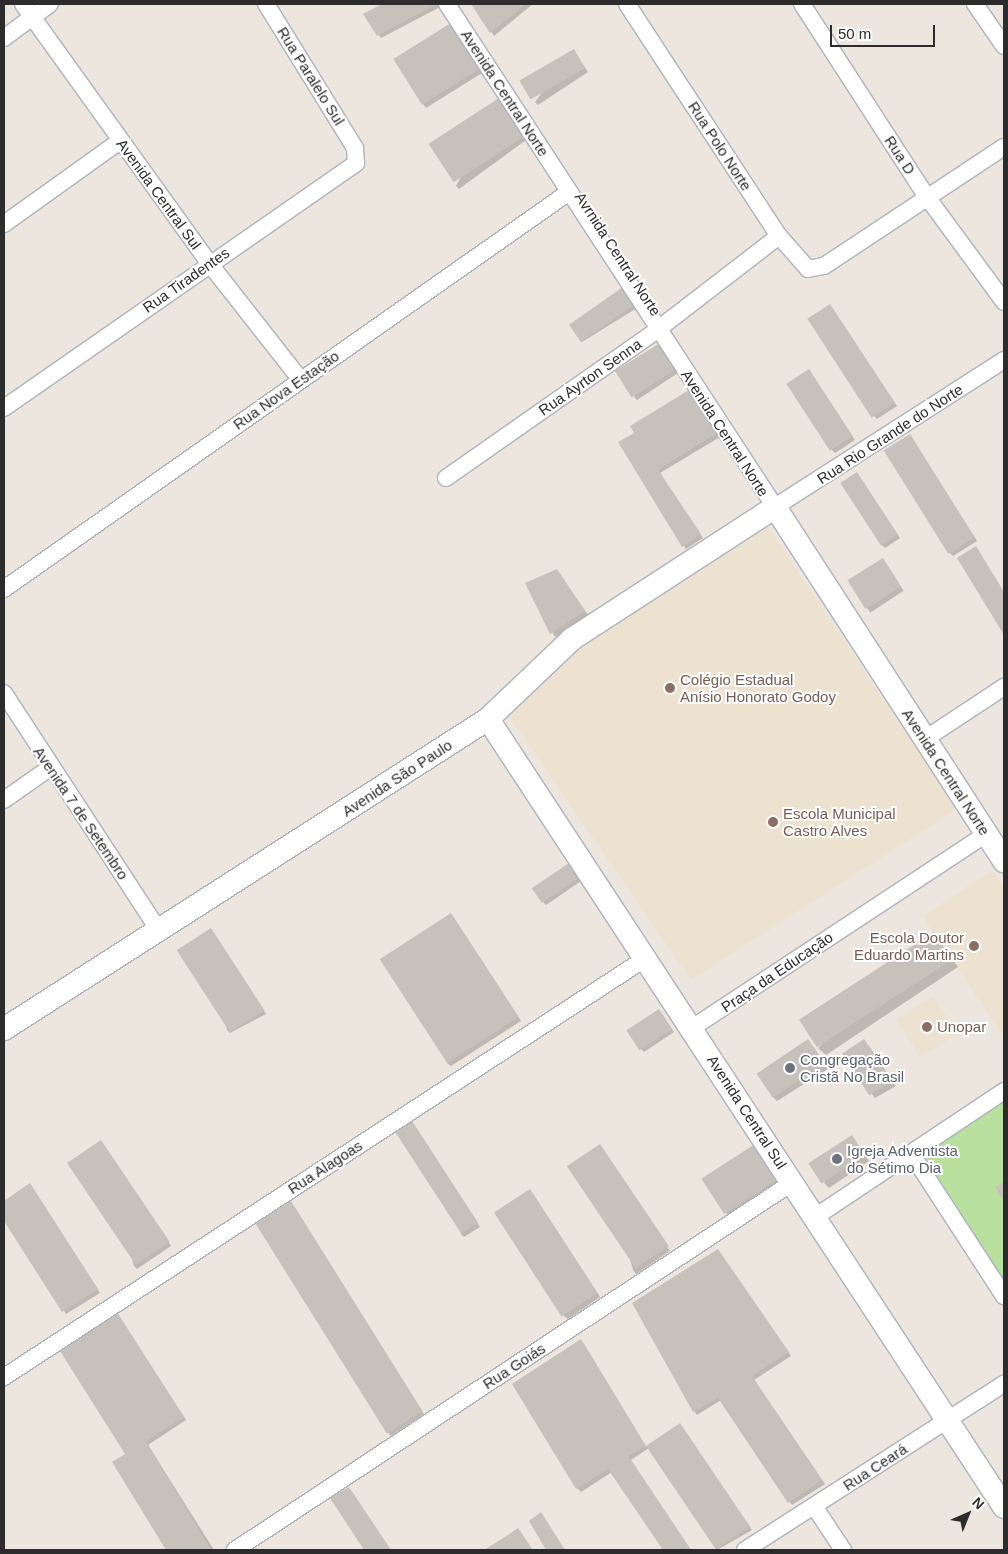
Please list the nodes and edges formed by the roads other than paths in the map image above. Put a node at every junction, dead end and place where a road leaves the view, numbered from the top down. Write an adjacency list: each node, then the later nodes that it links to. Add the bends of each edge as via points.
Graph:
1 (50, 4): 8 (street)
2 (266, 4): 13 (street, Rua Paralelo Sul)
3 (447, 4): 14 (street, Avenida Central Norte)
4 (456, 4): 20 (street, Avrnida Central Norte)
5 (627, 4): 17 (street, Rua Polo Norte)
6 (802, 4): 15 (street, Rua D)
7 (975, 4): 10 (street)
8 (28, 10): 9 (street); 11 (street, Avenida Central Sul)
9 (4, 38)
10 (1004, 46)
11 (120, 141): 16 (street); 18 (street, Avenida Central Sul)
12 (1004, 147): 15 (street)
13 (355, 148): 18 (street, Rua Tiradentes, via 358,158 350,169)
14 (569, 192): 20 (street, Avenida Central Norte); 23 (street, Rua Nova Estação)
15 (927, 197): 17 (street, Rua Polo Norte, via 824,266 813,270 800,264); 19 (street, Rua D)
16 (4, 224)
17 (779, 236): 20 (street, Rua Ayrton Senna)
18 (209, 264): 23 (street, Avenida Central Sul); 24 (street, Rua Tiradentes)
19 (1004, 302)
20 (661, 327): 25 (street, Rua Ayrton Senna); 26 (street, Avenida Central Norte)
21 (1004, 360): 26 (street, Rua Rio Grande do Norte)
22 (1004, 367): 26 (street, Rua Rio Grande do Norte)
23 (300, 379): 27 (street, Rua Nova Estação)
24 (4, 408)
25 (446, 478)
26 (777, 507): 30 (main road, Avenida São Paulo, via 572,639); 31 (main road, Avenida Central Norte)
27 (4, 590)
28 (1004, 687): 31 (street)
29 (4, 693): 32 (street, Avenida 7 de Setembro)
30 (488, 719): 36 (main road, Avenida São Paulo); 37 (main road, Avenida Central Sul)
31 (925, 739): 34 (main road, Avenida Central Norte)
32 (50, 767): 33 (street); 36 (street, Avenida 7 de Setembro)
33 (4, 800)
34 (986, 834): 35 (main road, Avenida Central Norte); 38 (street, Praça da Educação)
35 (1004, 861)
36 (160, 932): 39 (main road, Avenida São Paulo)
37 (646, 958): 38 (main road, Avenida Central Sul); 45 (street, Rua Alagoas)
38 (692, 1028): 42 (main road, Avenida Central Sul)
39 (4, 1029)
40 (1004, 1091): 41 (street)
41 (911, 1153): 43 (street); 44 (street)
42 (793, 1182): 43 (main road, Avenida Central Sul); 50 (street, Rua Goiás)
43 (815, 1217): 47 (main road, Avenida Central Sul)
44 (1004, 1296)
45 (4, 1377)
46 (1004, 1384): 47 (street, Rua Ceará)
47 (948, 1420): 48 (street, Rua Ceará); 49 (main road, Avenida Central Sul)
48 (814, 1506): 51 (street, Rua Ceará); 52 (street)
49 (1004, 1507)
50 (235, 1550)
51 (745, 1550)
52 (843, 1550)

